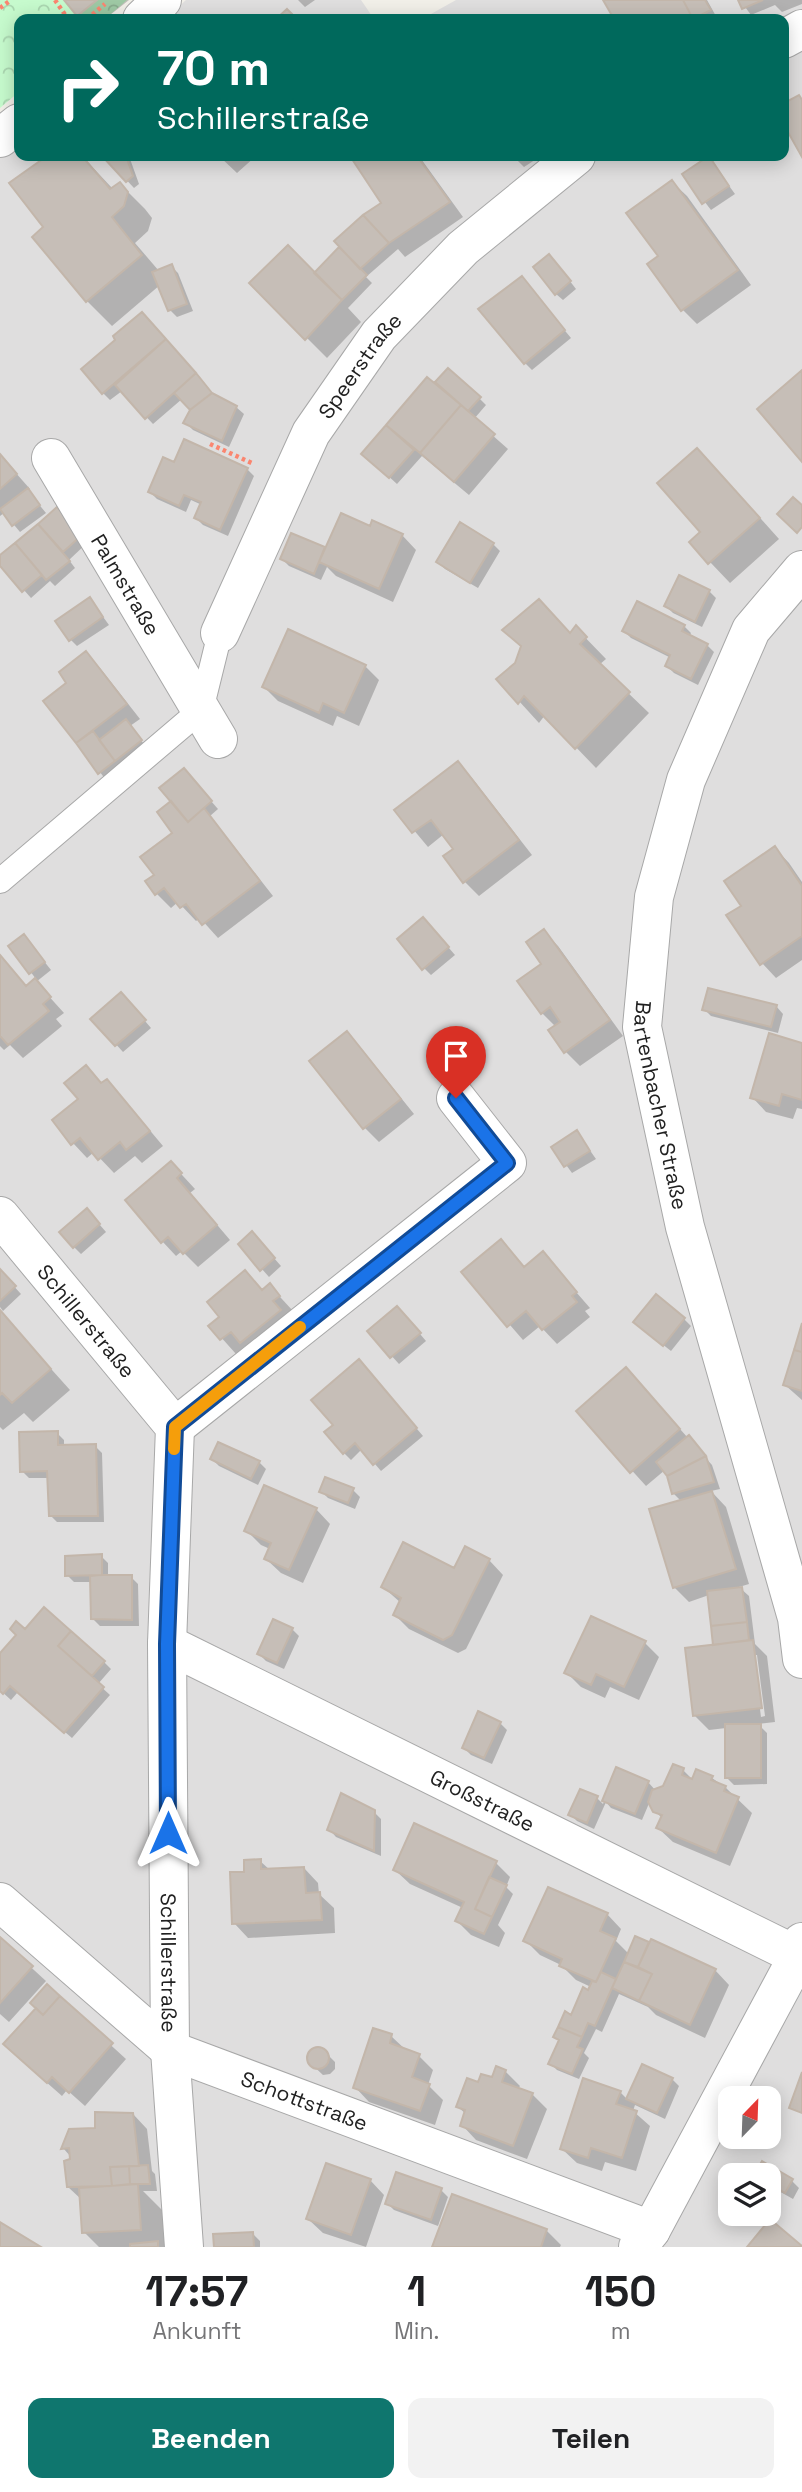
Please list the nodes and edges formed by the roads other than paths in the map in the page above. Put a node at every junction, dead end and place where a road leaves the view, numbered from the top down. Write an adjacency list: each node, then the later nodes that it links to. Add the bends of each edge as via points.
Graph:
1 (162, 0): 2 (street)
2 (147, 14)
3 (14, 127): 4 (street)
4 (0, 138)
5 (570, 161): 8 (street, Speerstraße, via 463,248 379,335 311,433)
6 (51, 458): 9 (street, Palmstraße)
7 (802, 570): 14 (street, Bartenbacher Straße, via 751,630 686,780 654,897 642,1027 685,1227)
8 (220, 633): 9 (lane)
9 (209, 725): 10 (lane)
10 (0, 881)
11 (456, 1098): 13 (street, via 507,1163)
12 (0, 1216): 13 (street, Schillerstraße)
13 (175, 1427): 15 (street, Schillerstraße)
14 (799, 1610): 16 (street, Bartenbacher Straße)
15 (167, 1644): 18 (street, Großstraße); 19 (street, Schillerstraße)
16 (802, 1659)
17 (0, 1902): 19 (street, Schottstraße)
18 (800, 1949): 20 (street)
19 (170, 2050): 20 (street, Schottstraße); 21 (street, Schillerstraße)
20 (644, 2239)
21 (184, 2247)

